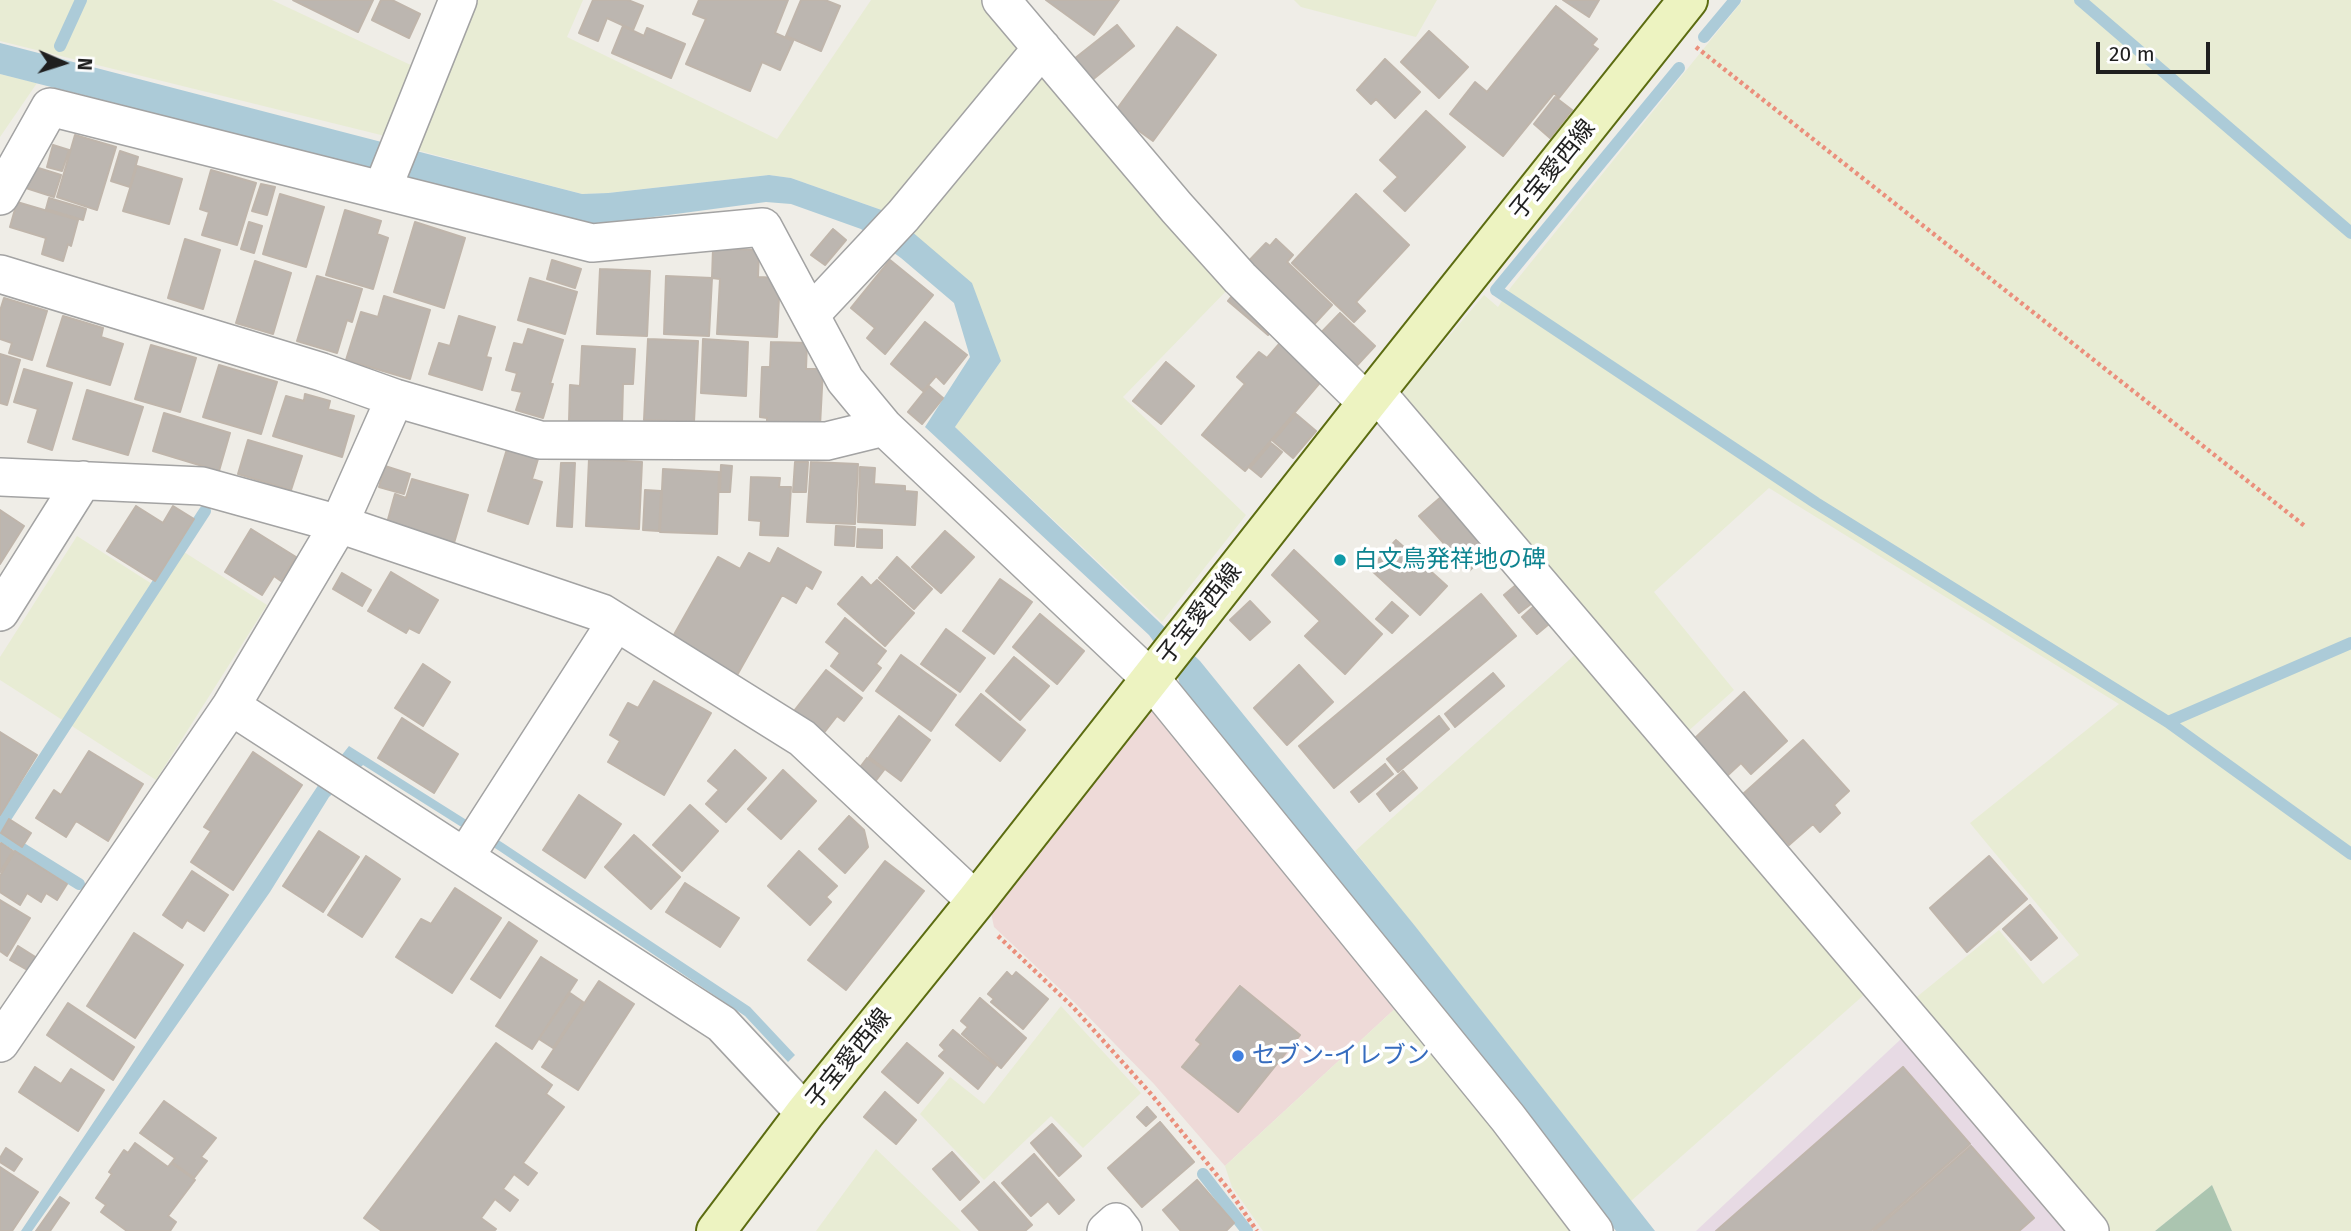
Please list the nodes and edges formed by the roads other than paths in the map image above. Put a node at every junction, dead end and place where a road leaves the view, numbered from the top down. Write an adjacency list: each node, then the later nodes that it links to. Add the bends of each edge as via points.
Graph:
1 (458, 0): 5 (street)
2 (1001, 0): 4 (street)
3 (1678, 12): 10 (main road, 子宝愛西線)
4 (1042, 48): 8 (street, via 903,216); 10 (street, via 1240,278)
5 (384, 184): 6 (street, via 50,107); 8 (street, via 592,243 763,227)
6 (0, 196)
7 (0, 274): 9 (street)
8 (811, 314): 11 (street, via 845,380)
9 (395, 398): 11 (street, via 540,440 827,441); 14 (street)
10 (1371, 398): 17 (main road, 子宝愛西線); 27 (street)
11 (884, 427): 17 (street)
12 (0, 477): 13 (street)
13 (83, 480): 14 (street, via 202,486); 15 (street)
14 (339, 524): 16 (street); 18 (street)
15 (0, 612)
16 (616, 622): 19 (street); 20 (street, via 802,738)
17 (1165, 658): 20 (main road, 子宝愛西線); 26 (street)
18 (231, 706): 19 (street, via 337,774); 21 (street)
19 (475, 841): 22 (street, via 722,1024)
20 (973, 905): 22 (main road, 子宝愛西線)
21 (0, 1043)
22 (805, 1113): 23 (main road, 子宝愛西線)
23 (718, 1230)
24 (1106, 1231): 25 (street, via 1116,1222)
25 (1123, 1231)
26 (1594, 1231)
27 (2090, 1231)

